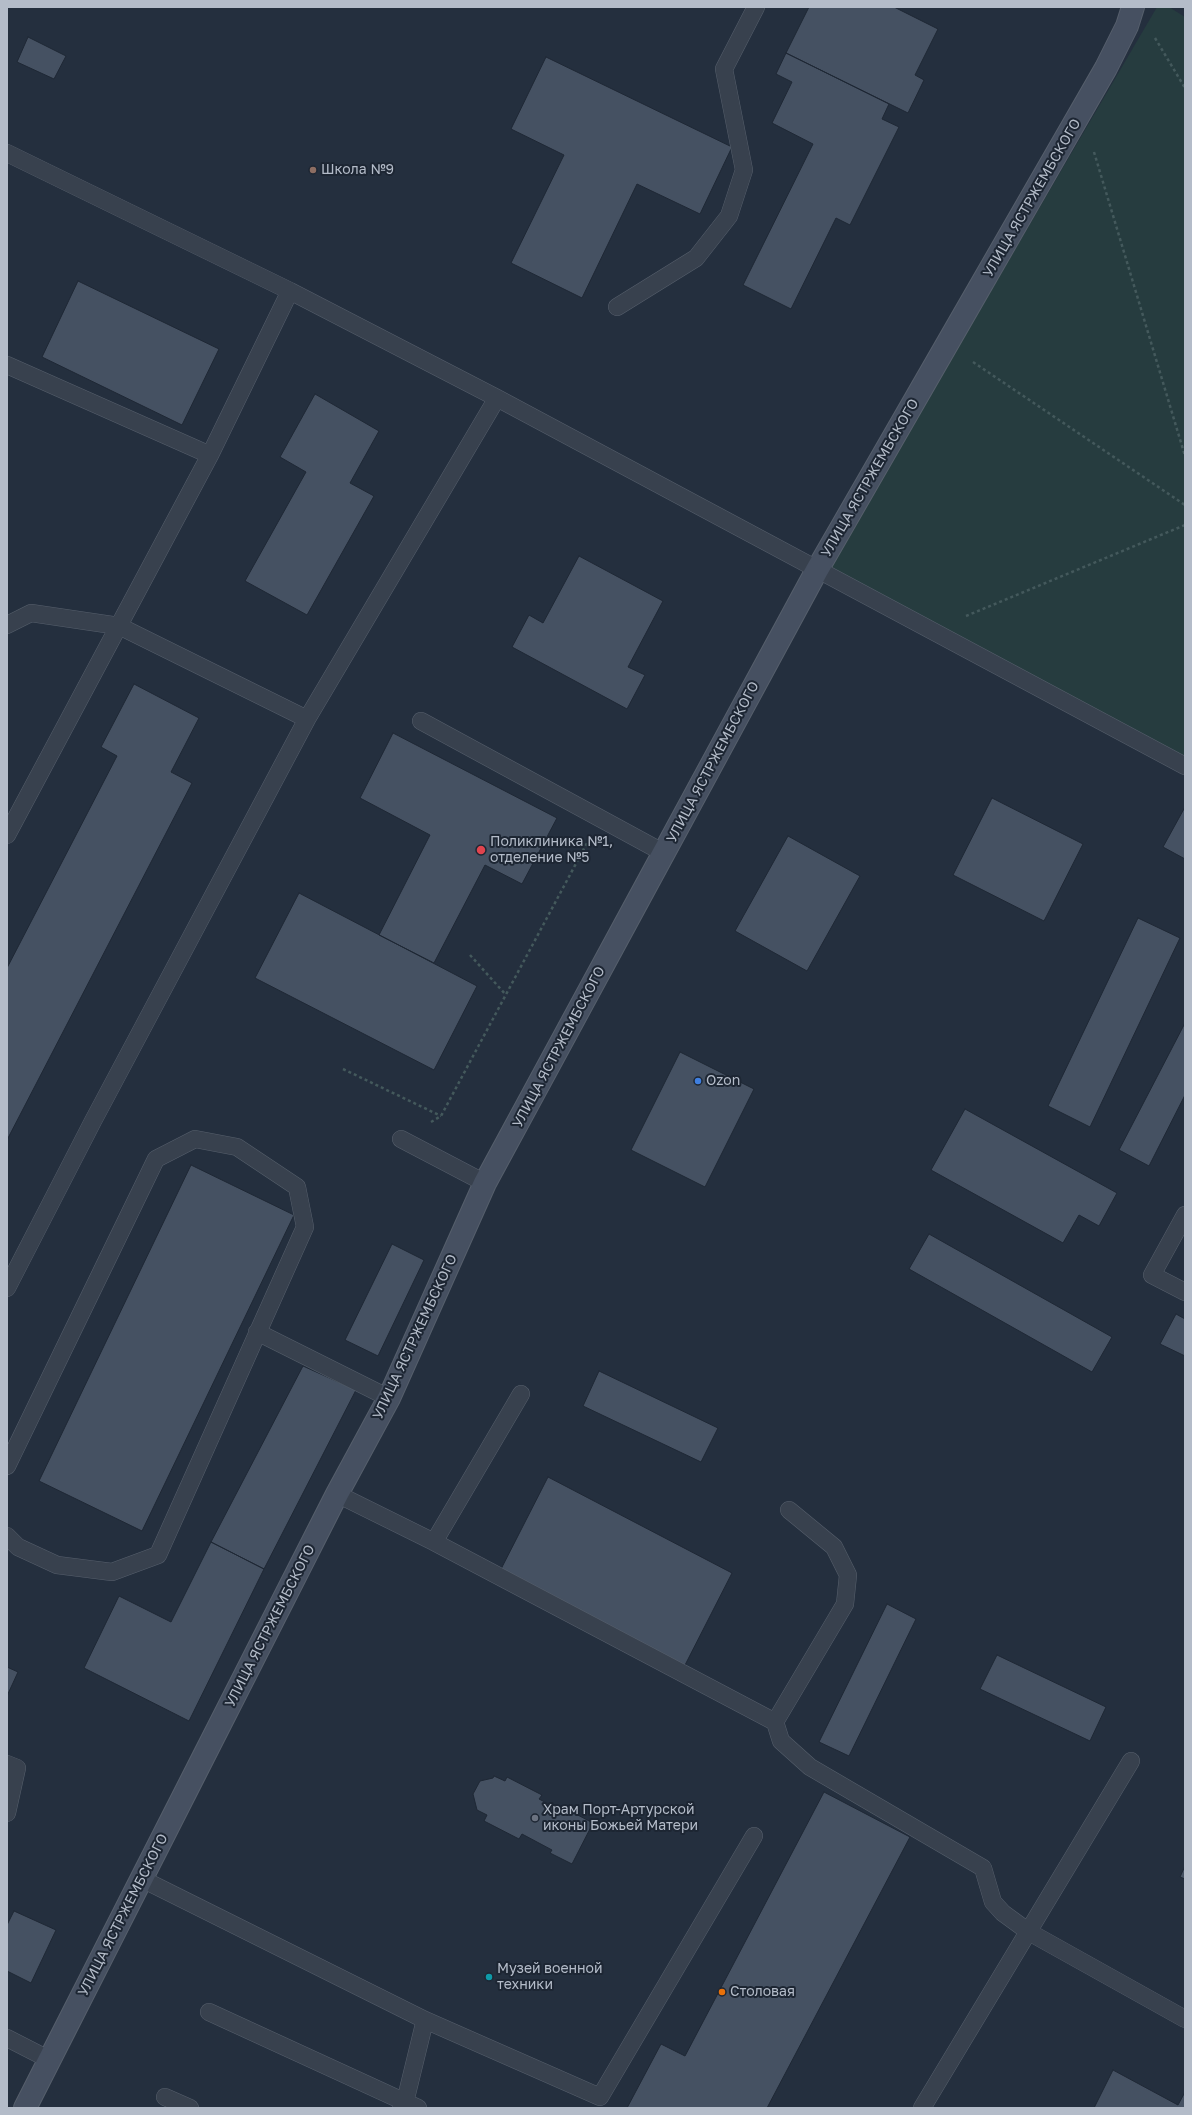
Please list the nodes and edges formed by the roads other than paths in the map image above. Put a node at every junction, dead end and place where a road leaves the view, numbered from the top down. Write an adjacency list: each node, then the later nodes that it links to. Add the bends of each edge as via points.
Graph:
1 (756, 7): 5 (lane, via 724,69 744,170 729,216 696,258)
2 (1133, 7): 9 (main road, УЛИЦА ЯСТРЖЕМБСКОГО, via 1110,61 1082,111)
3 (7, 153): 4 (lane)
4 (290, 292): 7 (lane); 8 (lane)
5 (618, 307)
6 (7, 365): 8 (lane)
7 (497, 398): 9 (lane); 12 (lane)
8 (210, 455): 11 (lane)
9 (817, 570): 14 (lane); 16 (main road, УЛИЦА ЯСТРЖЕМБСКОГО)
10 (7, 625): 11 (lane, via 31,613)
11 (119, 626): 12 (lane); 15 (lane)
12 (307, 719): 20 (lane)
13 (421, 722): 16 (lane)
14 (1185, 766)
15 (7, 835)
16 (664, 853): 18 (main road, УЛИЦА ЯСТРЖЕМБСКОГО)
17 (402, 1139): 18 (lane)
18 (485, 1183): 24 (main road, УЛИЦА ЯСТРЖЕМБСКОГО)
19 (1185, 1215): 21 (lane, via 1152,1275)
20 (7, 1288)
21 (1185, 1292)
22 (257, 1332): 24 (lane); 25 (lane, via 305,1226 297,1187 237,1148 194,1139 156,1159); 28 (lane, via 158,1555 112,1572 57,1565 18,1548)
23 (521, 1394): 29 (lane)
24 (389, 1398): 26 (main road, УЛИЦА ЯСТРЖЕМБСКОГО)
25 (7, 1466)
26 (337, 1494): 29 (lane); 35 (main road, УЛИЦА ЯСТРЖЕМБСКОГО)
27 (789, 1510): 30 (lane, via 834,1547 848,1575 844,1604)
28 (7, 1536)
29 (434, 1542): 30 (lane)
30 (775, 1722): 36 (lane, via 781,1741 810,1768 983,1868 993,1902 1003,1913)
31 (1131, 1761): 36 (lane)
32 (7, 1764): 33 (lane, via 17,1768)
33 (7, 1812)
34 (754, 1836): 43 (lane)
35 (142, 1879): 39 (lane); 41 (main road, УЛИЦА ЯСТРЖЕМБСКОГО)
36 (1029, 1932): 38 (lane); 47 (lane)
37 (209, 2012): 44 (lane)
38 (1185, 2019)
39 (425, 2020): 43 (lane); 44 (lane)
40 (7, 2038): 41 (lane)
41 (50, 2060): 45 (main road, УЛИЦА ЯСТРЖЕМБСКОГО)
42 (165, 2097): 46 (lane)
43 (599, 2103)
44 (408, 2106)
45 (25, 2108)
46 (190, 2108)
47 (922, 2108)

